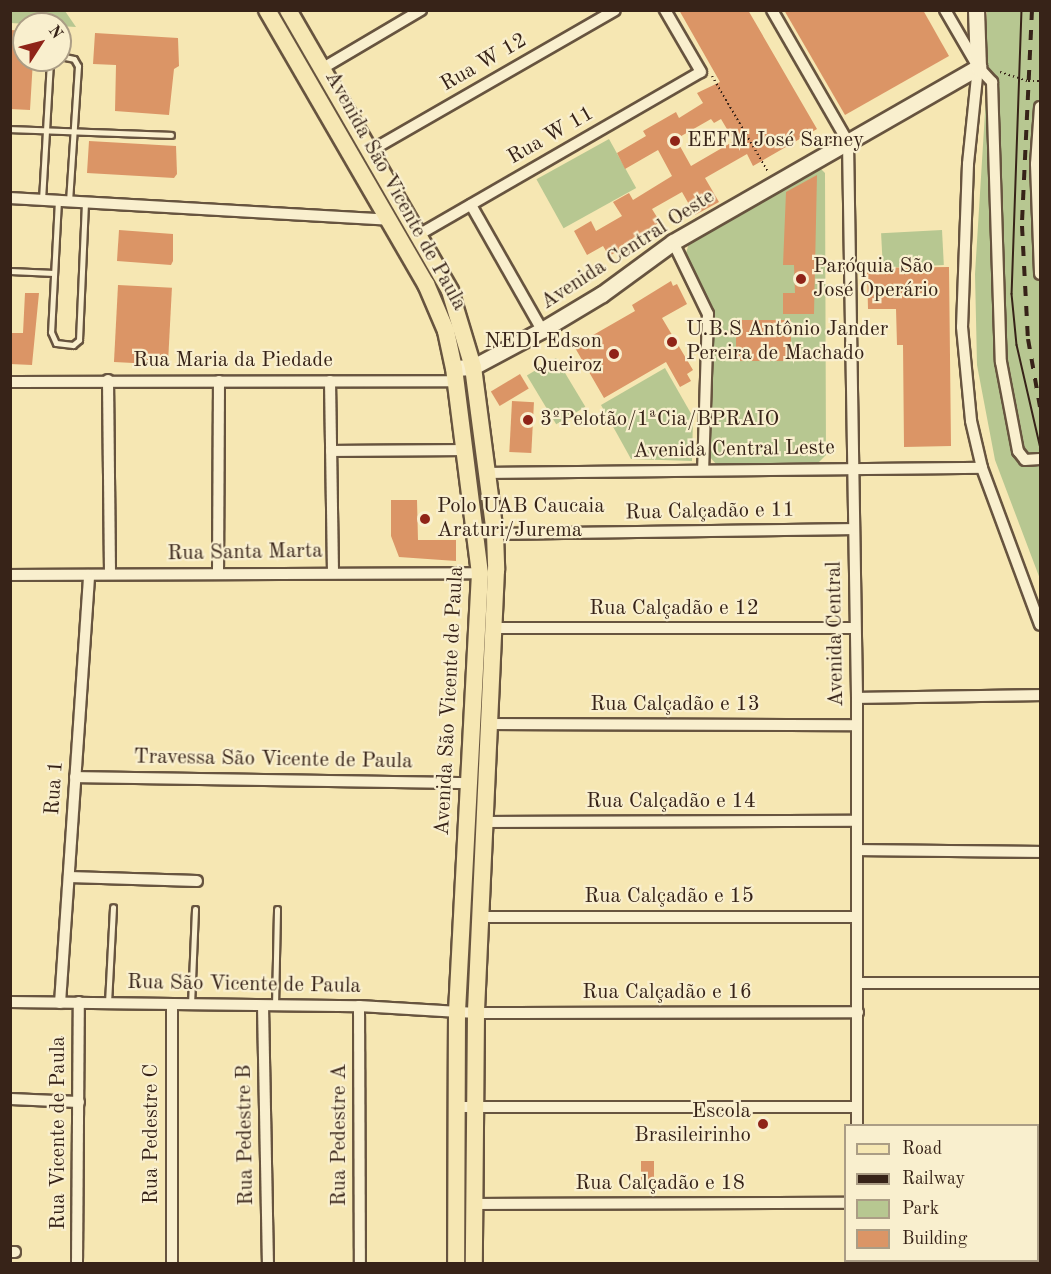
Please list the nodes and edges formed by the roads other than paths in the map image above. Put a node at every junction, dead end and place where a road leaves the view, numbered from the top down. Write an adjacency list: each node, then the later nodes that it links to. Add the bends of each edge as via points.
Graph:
1 (267, 10): 25 (main road, Avenida São Vicente de Paula)
2 (288, 10): 11 (main road, Avenida São Vicente de Paula)
3 (422, 10): 11 (street)
4 (615, 10): 19 (street, Rua W 12)
5 (665, 10): 24 (street, Rua W 11, via 701,72)
6 (772, 10): 18 (street)
7 (945, 10): 10 (street)
8 (976, 10): 10 (street)
9 (72, 57): 15 (lane, via 77,63)
10 (978, 67): 18 (street, Avenida Central Oeste); 40 (street, via 992,82 1001,362 1018,451 1025,460); 42 (street, via 968,164 962,327 971,422)
11 (323, 68): 19 (main road, Avenida São Vicente de Paula)
12 (50, 72): 16 (lane)
13 (1041, 107): 30 (street, via 1036,164)
14 (10, 129): 16 (lane)
15 (73, 131): 16 (lane); 17 (lane); 22 (lane)
16 (44, 132): 21 (lane)
17 (171, 135)
18 (848, 142): 27 (street, Avenida Central Oeste); 41 (street, Avenida Central)
19 (372, 150): 26 (main road, Avenida São Vicente de Paula)
20 (10, 198): 21 (street)
21 (42, 200): 22 (street)
22 (64, 201): 23 (street); 29 (lane)
23 (85, 204): 25 (street); 29 (lane, via 80,335 73,345 56,343 52,338)
24 (471, 205): 26 (street, Rua W 11); 31 (street)
25 (388, 220): 33 (main road, Avenida São Vicente de Paula, via 437,307)
26 (420, 234): 32 (main road, Avenida São Vicente de Paula, via 461,318)
27 (673, 242): 31 (street, Avenida Central Oeste, via 602,294); 43 (street, via 708,314)
28 (10, 271): 29 (lane)
29 (54, 273)
30 (1041, 274)
31 (542, 330): 32 (street, Avenida Central Oeste)
32 (473, 367): 33 (street, Avenida Central Oeste); 44 (main road, Avenida São Vicente de Paula)
33 (455, 375): 36 (street, Rua Maria da Piedade); 38 (main road, Avenida São Vicente de Paula)
34 (108, 380): 35 (street, Rua Maria da Piedade); 37 (street, Rua Maria da Piedade); 50 (street)
35 (219, 381): 36 (street, Rua Maria da Piedade); 48 (street)
36 (330, 381): 39 (street)
37 (10, 382)
38 (465, 450): 39 (street); 49 (main road, Avenida São Vicente de Paula)
39 (331, 451): 47 (street)
40 (1041, 459)
41 (853, 468): 42 (street, Avenida Central Leste); 43 (street, Avenida Central Leste); 45 (street, Avenida Central)
42 (982, 468): 53 (street)
43 (703, 470): 44 (street, Avenida Central Leste)
44 (487, 472): 46 (main road, Avenida São Vicente de Paula)
45 (853, 529): 46 (street, Rua Calçadão e 11); 55 (street, Avenida Central)
46 (495, 534): 54 (main road, Avenida São Vicente de Paula)
47 (333, 572): 48 (street, Rua Santa Marta); 49 (street, Rua Santa Marta)
48 (218, 573): 50 (street, Rua Santa Marta)
49 (480, 573): 61 (main road, Avenida São Vicente de Paula)
50 (110, 574): 52 (street, Rua Santa Marta)
51 (10, 575): 52 (street, Rua Santa Marta)
52 (89, 575): 60 (street, Rua 1)
53 (1041, 625)
54 (494, 628): 55 (street, Rua Calçadão e 12); 58 (main road, Avenida São Vicente de Paula)
55 (855, 628): 57 (street, Avenida Central)
56 (1041, 695): 57 (street)
57 (857, 698): 59 (street, Avenida Central)
58 (492, 724): 59 (street, Rua Calçadão e 13); 63 (main road, Avenida São Vicente de Paula)
59 (857, 725): 62 (street, Avenida Central)
60 (75, 777): 61 (street, Travessa São Vicente de Paula); 66 (street, Rua 1)
61 (469, 783): 84 (main road, Avenida São Vicente de Paula)
62 (856, 821): 63 (street, Rua Calçadão e 14); 64 (street, Avenida Central)
63 (486, 822): 71 (main road, Avenida São Vicente de Paula)
64 (858, 850): 65 (street); 72 (street, Avenida Central)
65 (1041, 852)
66 (69, 877): 67 (street); 77 (street, Rua 1)
67 (197, 880)
68 (113, 907): 78 (lane)
69 (195, 909): 80 (lane)
70 (277, 909): 82 (lane)
71 (480, 917): 72 (street, Rua Calçadão e 15); 86 (main road, Avenida São Vicente de Paula)
72 (857, 917): 73 (street, Avenida Central)
73 (859, 983): 74 (street); 85 (street, Avenida Central)
74 (1041, 983)
75 (10, 1002): 77 (street, Rua São Vicente de Paula)
76 (79, 1002): 77 (street, Rua São Vicente de Paula); 78 (street, Rua São Vicente de Paula); 88 (street, Rua Vicente de Paula)
77 (60, 1003)
78 (108, 1003): 79 (street, Rua São Vicente de Paula)
79 (172, 1004): 80 (street, Rua São Vicente de Paula); 96 (street, Rua Pedestre C)
80 (191, 1005): 81 (street, Rua São Vicente de Paula)
81 (263, 1006): 82 (street, Rua São Vicente de Paula); 97 (street, Rua Pedestre B)
82 (275, 1006): 83 (street, Rua São Vicente de Paula)
83 (359, 1006): 84 (street, Rua São Vicente de Paula); 98 (street, Rua Pedestre A)
84 (457, 1011): 86 (street, Rua São Vicente de Paula); 89 (main road, Avenida São Vicente de Paula)
85 (858, 1012): 86 (street, Rua Calçadão e 16); 91 (street, Avenida Central)
86 (476, 1013): 90 (main road, Avenida São Vicente de Paula)
87 (10, 1099): 88 (street)
88 (79, 1102): 95 (street, Rua Vicente de Paula)
89 (457, 1107): 90 (street); 99 (main road, Avenida São Vicente de Paula)
90 (476, 1107): 91 (street); 94 (main road, Avenida São Vicente de Paula)
91 (856, 1107): 92 (street, Avenida Central)
92 (857, 1124)
93 (844, 1203): 94 (street, Rua Calçadão e 18)
94 (474, 1204): 100 (main road, Avenida São Vicente de Paula)
95 (77, 1263)
96 (172, 1263)
97 (268, 1263)
98 (360, 1263)
99 (456, 1263)
100 (474, 1263)

